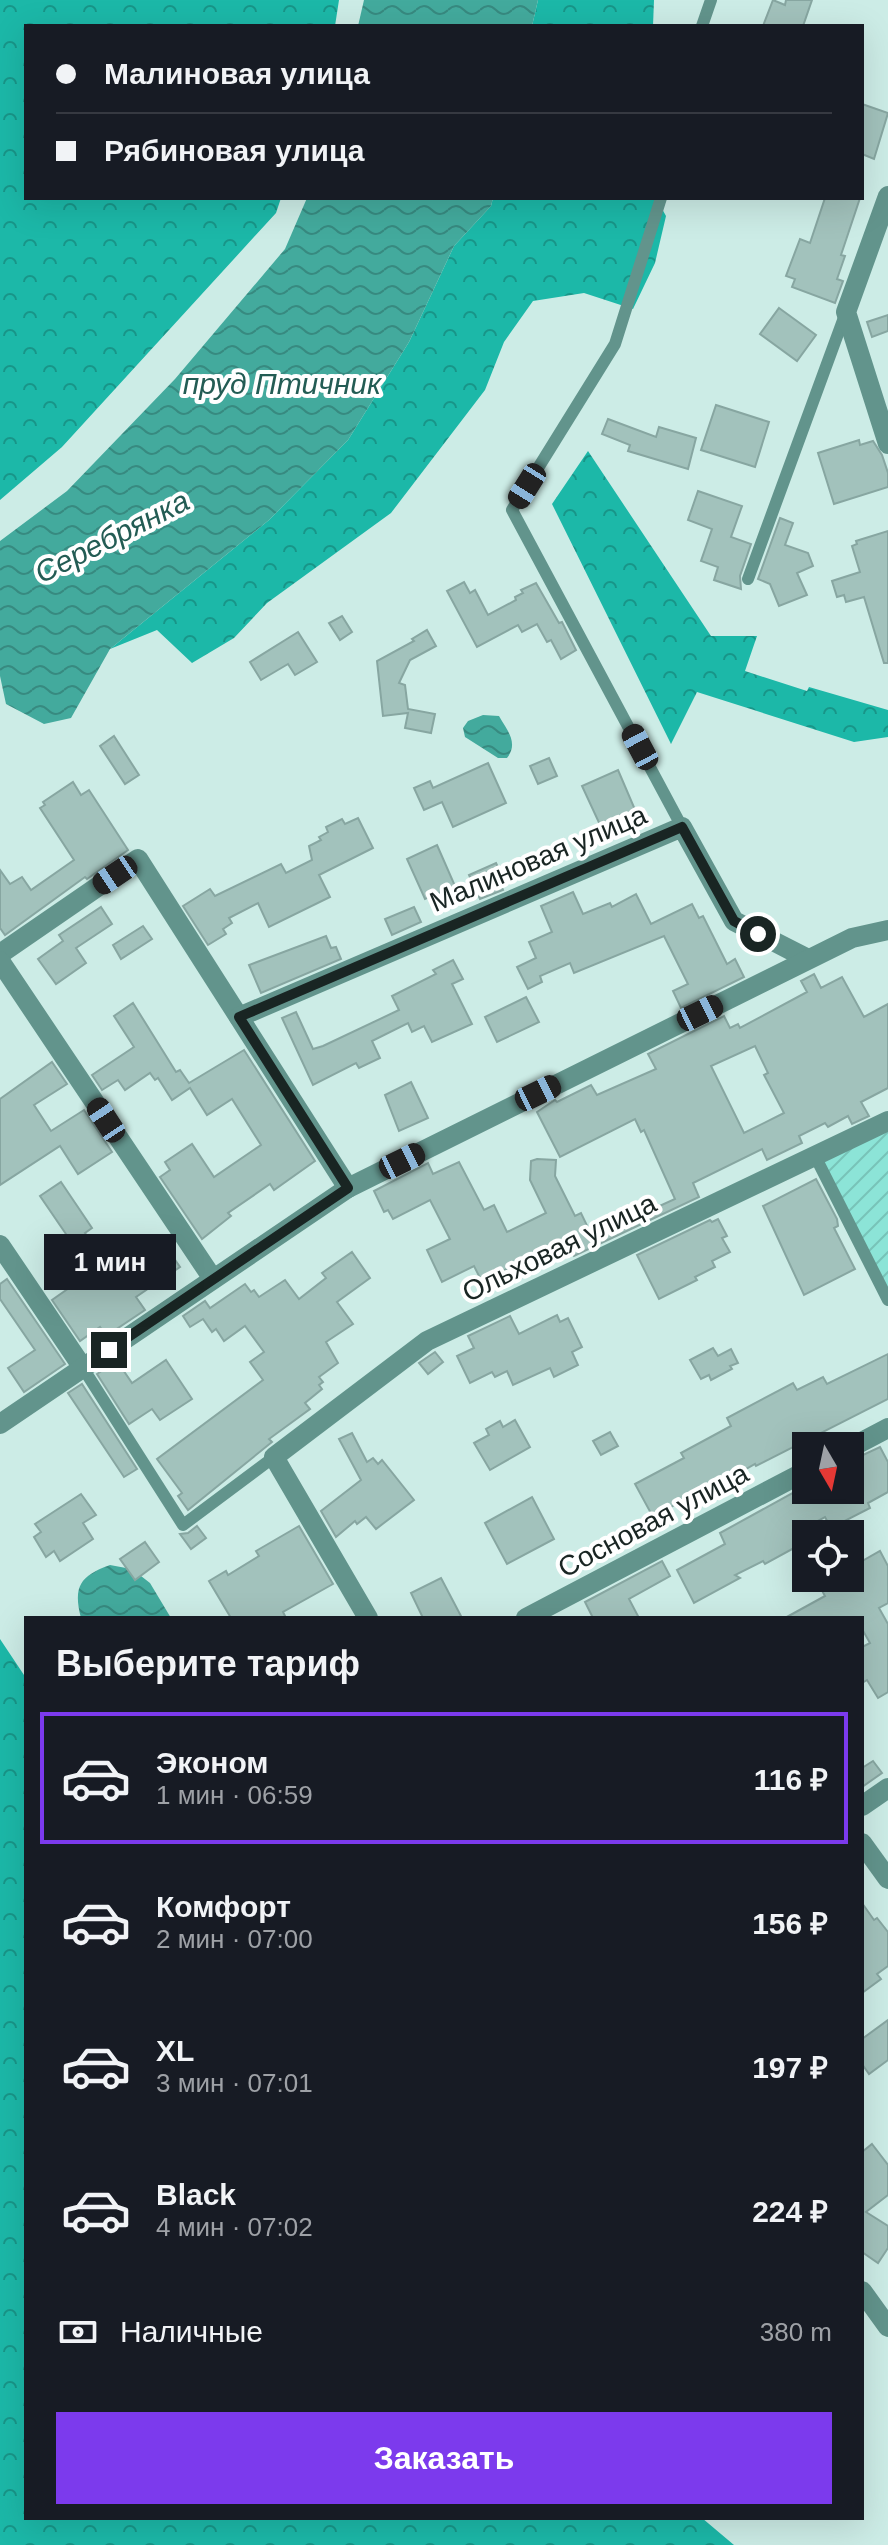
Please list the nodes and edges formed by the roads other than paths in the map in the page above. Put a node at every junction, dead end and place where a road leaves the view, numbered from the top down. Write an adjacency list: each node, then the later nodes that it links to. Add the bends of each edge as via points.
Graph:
1 (711, 0): 2 (lane)
2 (703, 24)
3 (888, 196): 5 (street)
4 (660, 200): 8 (lane, via 615,344 512,510)
5 (846, 312): 6 (street); 7 (lane)
6 (888, 444)
7 (748, 579)
8 (682, 827): 11 (street, Малиновая улица, via 734,921); 13 (street, Малиновая улица)
9 (888, 930): 11 (street, via 852,938)
10 (0, 954): 13 (street, via 138,859)
11 (808, 959): 16 (street)
12 (0, 961): 18 (street)
13 (239, 1017): 16 (street)
14 (888, 1121): 15 (street, Ольховая улица)
15 (815, 1156): 19 (lane); 24 (street, Ольховая улица, via 427,1341)
16 (348, 1188): 18 (street)
17 (0, 1245): 20 (street)
18 (213, 1279): 20 (street)
19 (888, 1300)
20 (83, 1368): 21 (street); 24 (lane, via 183,1525)
21 (0, 1424)
22 (888, 1428): 23 (street)
23 (864, 1441)
24 (274, 1457): 26 (street)
25 (792, 1478): 27 (street, Сосновая улица)
26 (367, 1616)
27 (530, 1616)
28 (888, 1788): 29 (street)
29 (864, 1805)
30 (864, 1846): 31 (street)
31 (888, 1879)
32 (864, 2294): 33 (street)
33 (888, 2327)

